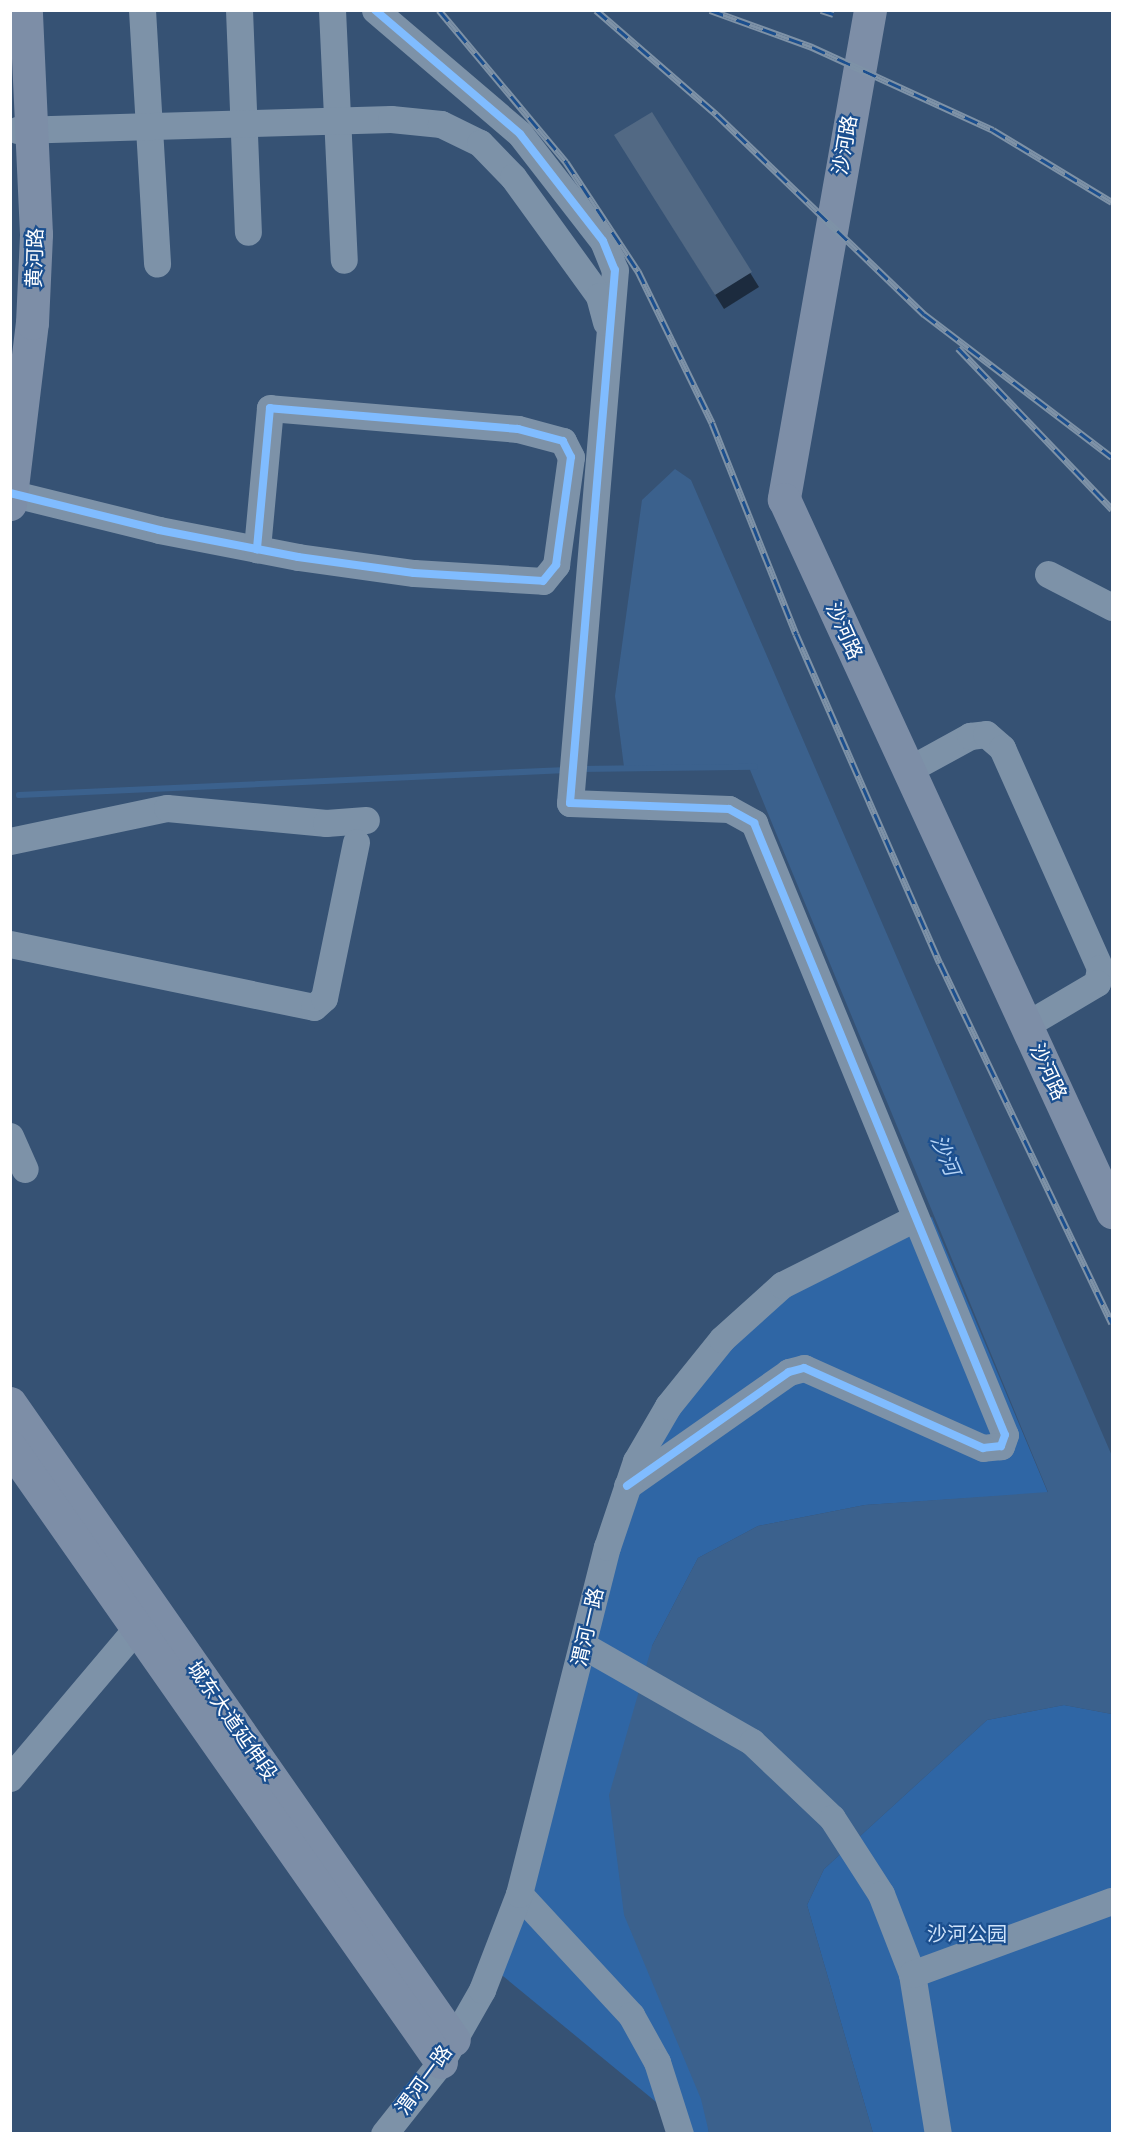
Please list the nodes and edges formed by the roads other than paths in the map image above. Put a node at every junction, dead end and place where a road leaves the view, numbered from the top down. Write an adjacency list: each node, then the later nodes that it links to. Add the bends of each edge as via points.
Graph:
1 (26, 10): 11 (main road, 黄河路)
2 (142, 10): 10 (street)
3 (239, 10): 9 (street)
4 (332, 10): 8 (street)
5 (375, 10): 15 (street, via 520,134 603,242 615,270)
6 (870, 10): 21 (main road, 沙河路, via 784,499)
7 (10, 26): 11 (main road, 黄河路)
8 (337, 120): 9 (street); 13 (street); 15 (street, via 441,124 480,142 513,177 599,296)
9 (244, 123): 10 (street); 12 (street)
10 (148, 126): 11 (street); 14 (street)
11 (26, 130): 16 (main road, 黄河路); 17 (main road, 黄河路, via 32,324)
12 (248, 231)
13 (344, 260)
14 (157, 264)
15 (608, 328): 28 (street, via 570,803 729,809 754,823)
16 (10, 361)
17 (11, 497): 18 (street)
18 (256, 549): 18 (street, via 414,573 543,581 556,565 571,457 563,441 518,429 270,408)
19 (1048, 574): 20 (street)
20 (1113, 607)
21 (908, 770): 24 (main road, 沙河路); 24 (street, via 970,736 986,734 1002,748 1100,968 1097,983)
22 (10, 841): 23 (street, via 167,808 361,831 324,998 314,1007)
23 (10, 944)
24 (1026, 1025): 27 (main road, 沙河路)
25 (10, 1136): 26 (street)
26 (25, 1169)
27 (1113, 1212)
28 (915, 1218): 31 (street, 渭河一路, via 782,1285 722,1339 668,1406); 31 (street, via 1003,1426 1001,1446 983,1448 804,1368 789,1372)
29 (10, 1403): 38 (main road, 城东大道延伸段)
30 (10, 1447): 32 (main road, 城东大道延伸段)
31 (627, 1486): 33 (street, 渭河一路)
32 (135, 1630): 34 (street); 38 (main road, 城东大道延伸段)
33 (584, 1646): 35 (street, 渭河一路); 37 (street, via 692,1705 778,1762 832,1818 881,1894)
34 (10, 1778)
35 (519, 1894): 38 (street, 渭河一路, via 482,1990); 40 (street, via 631,2015 666,2084)
36 (1113, 1901): 37 (street)
37 (912, 1974): 41 (street)
38 (447, 2051): 39 (street, 渭河一路)
39 (384, 2133)
40 (680, 2133)
41 (938, 2133)

